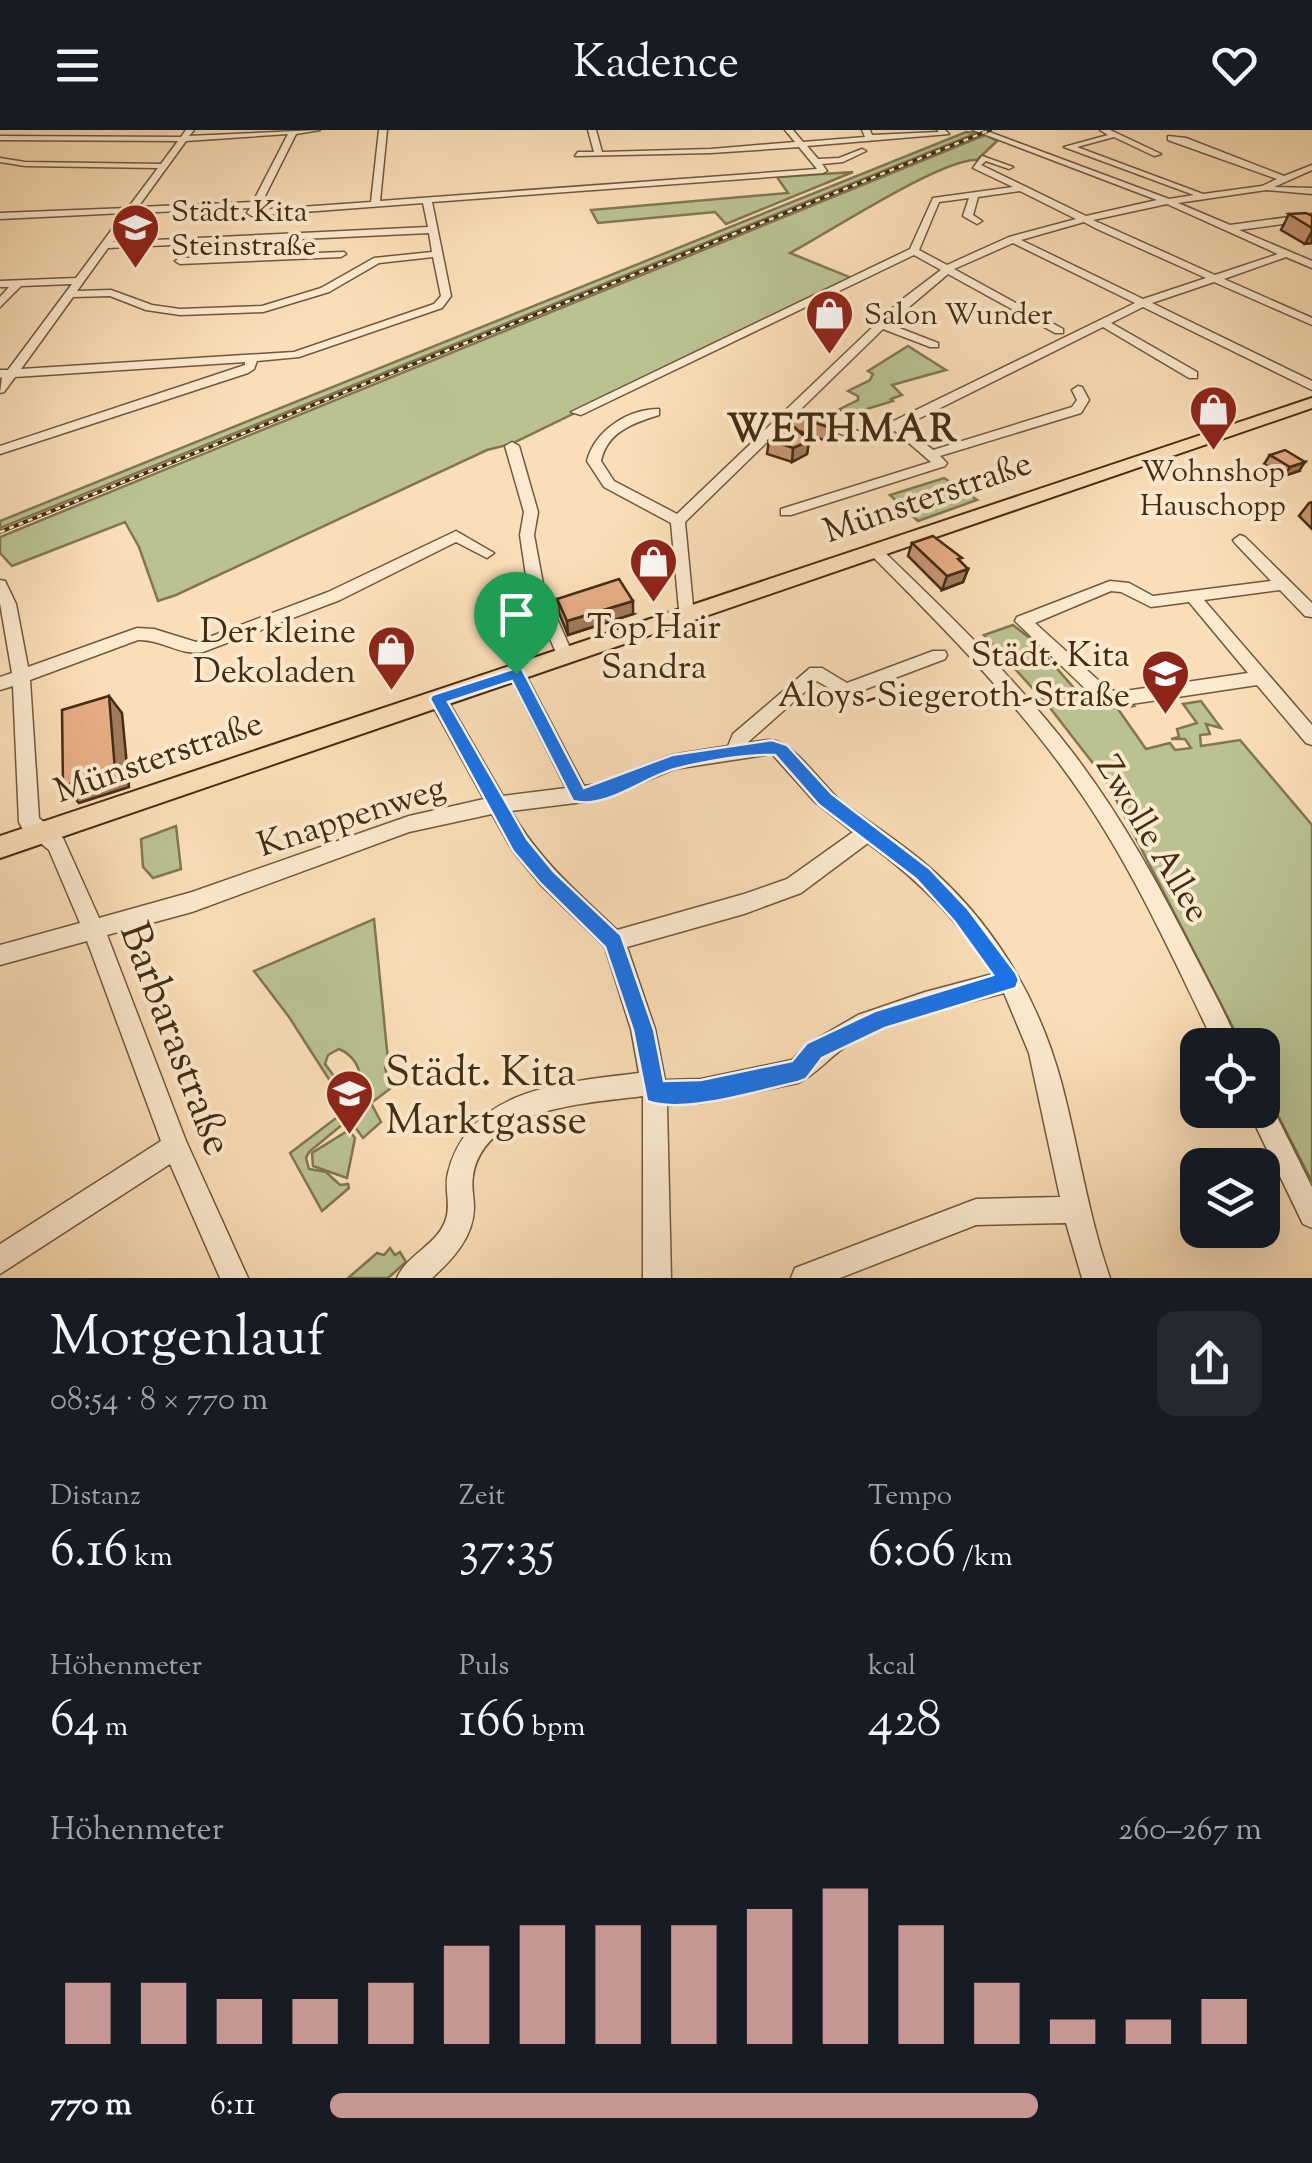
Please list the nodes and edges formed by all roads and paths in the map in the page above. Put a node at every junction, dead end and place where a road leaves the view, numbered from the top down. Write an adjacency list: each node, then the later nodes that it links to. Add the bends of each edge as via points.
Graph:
1 (139, 130): 14 (street)
2 (190, 130): 15 (street)
3 (316, 130): 10 (street)
4 (383, 130): 40 (street)
5 (592, 130): 22 (street)
6 (789, 130): 16 (street)
7 (941, 130): 11 (street)
8 (977, 130): 20 (street)
9 (1157, 130): 31 (street)
10 (294, 131): 15 (street); 41 (street)
11 (868, 133): 16 (street)
12 (1108, 133): 17 (street); 23 (street)
13 (0, 138): 14 (street)
14 (128, 139): 15 (street)
15 (183, 139): 28 (street)
16 (800, 144): 18 (street); 26 (street)
17 (1068, 147): 20 (street); 37 (street)
18 (711, 151): 22 (street); 25 (street)
19 (862, 151): 26 (street)
20 (1040, 153): 38 (street)
21 (578, 154): 22 (street)
22 (599, 154)
23 (1158, 154)
24 (0, 160): 28 (street)
25 (719, 162)
26 (816, 162): 32 (street, via 823,172)
27 (776, 163): 32 (street, via 717,168)
28 (164, 166): 42 (street)
29 (1312, 166): 31 (street)
30 (1009, 167): 34 (street, via 985,158 976,166)
31 (1284, 178): 33 (street)
32 (725, 179): 39 (street)
33 (1264, 188): 35 (street); 37 (street)
34 (1020, 189): 36 (street); 46 (street)
35 (1312, 191)
36 (974, 195): 47 (street, via 968,216); 53 (street, via 936,200)
37 (1204, 196): 38 (street)
38 (1167, 201): 46 (street); 48 (street)
39 (427, 202): 40 (street); 49 (street)
40 (374, 204): 43 (street)
41 (256, 206): 42 (street); 43 (street, via 252,213)
42 (131, 211): 44 (street); 52 (street)
43 (277, 212): 50 (street)
44 (0, 216)
45 (1312, 216): 48 (street)
46 (1085, 220): 51 (street); 61 (street)
47 (977, 221)
48 (1229, 228): 56 (street)
49 (432, 230): 50 (street); 55 (street)
50 (265, 238): 52 (street); 57 (street)
51 (1012, 239): 60 (street); 66 (street)
52 (106, 245): 62 (street)
53 (914, 251): 60 (street); 80 (street)
54 (341, 254): 57 (street)
55 (436, 254): 65 (street, via 377,260 324,290 262,308 180,312 112,293); 73 (street, via 446,296 438,306 303,353)
56 (1286, 254): 59 (street); 61 (street)
57 (255, 259): 58 (street)
58 (180, 262)
59 (1312, 265)
60 (949, 268): 70 (street); 71 (street)
61 (1212, 277): 66 (street); 69 (street)
62 (79, 281): 64 (street); 65 (street)
63 (0, 284): 64 (street)
64 (17, 284): 67 (street)
65 (70, 294): 74 (street)
66 (1142, 303): 68 (street); 76 (street)
67 (0, 304)
68 (1102, 322): 75 (street); 83 (street)
69 (1312, 322)
70 (883, 324): 72 (street); 82 (street)
71 (1059, 330)
72 (934, 345)
73 (252, 358): 74 (street); 85 (street, via 244,371)
74 (6, 374): 77 (street)
75 (1193, 374)
76 (1312, 386)
77 (0, 389)
78 (1078, 390): 86 (street, via 1083,400 1077,410)
79 (1312, 402): 90 (main road, Münsterstraße)
80 (577, 412)
81 (655, 412): 88 (street, via 606,434 594,461 609,484)
82 (791, 412): 83 (street, via 868,438); 88 (street)
83 (897, 426): 86 (street)
84 (512, 446): 98 (street, via 530,512 536,589)
85 (0, 450)
86 (931, 454): 87 (street, via 940,462)
87 (786, 512)
88 (678, 521): 96 (street)
89 (1240, 540): 92 (street)
90 (874, 550): 96 (main road, Münsterstraße); 114 (street, Zwolle Allee, via 968,645 1082,780 1138,870)
91 (486, 553): 101 (street, via 456,536 305,608 197,648 182,648 154,632 137,634)
92 (1284, 584): 94 (street); 95 (street)
93 (0, 585): 101 (street, Barbarastraße, via 10,600)
94 (1193, 597): 100 (street); 100 (street, via 1151,602 1110,586 1024,621 1102,694 1118,699)
95 (1312, 612)
96 (686, 616): 98 (main road, Münsterstraße)
97 (940, 655): 104 (street, via 845,690 816,672 739,739)
98 (566, 656): 99 (main road, Münsterstraße)
99 (516, 674): 102 (main road, Münsterstraße); 105 (street)
100 (1259, 678): 103 (street)
101 (9, 681): 108 (street, Barbarastraße, via 29,822)
102 (438, 699): 106 (street); 108 (main road, Münsterstraße)
103 (1312, 738)
104 (736, 752): 105 (street, Knappenweg, via 672,762); 107 (street, Knappenweg, via 781,750 826,800)
105 (579, 796): 106 (street, Knappenweg)
106 (496, 806): 110 (street, Knappenweg, via 410,824 192,902); 111 (street, via 548,878)
107 (868, 830): 111 (street, via 794,886); 113 (street, Knappenweg, via 961,915)
108 (41, 832): 109 (main road, Münsterstraße); 110 (street, Barbarastraße, via 56,844)
109 (0, 847)
110 (93, 927): 112 (street, Knappenweg); 117 (street, Barbarastraße)
111 (614, 941): 115 (street)
112 (0, 956)
113 (1009, 980): 115 (street, via 882,1018 815,1050 798,1071 701,1091); 118 (street, Knappenweg, via 1048,1077)
114 (1219, 1028)
115 (655, 1088): 122 (street, via 534,1100 481,1134 466,1152 456,1233); 123 (street)
116 (1269, 1128): 119 (street)
117 (175, 1146): 120 (street); 121 (street, Barbarastraße)
118 (1074, 1210): 124 (street, via 976,1212); 125 (street, Knappenweg)
119 (1312, 1216)
120 (0, 1260)
121 (234, 1278)
122 (410, 1278)
123 (657, 1278)
124 (805, 1278)
125 (1096, 1278)

